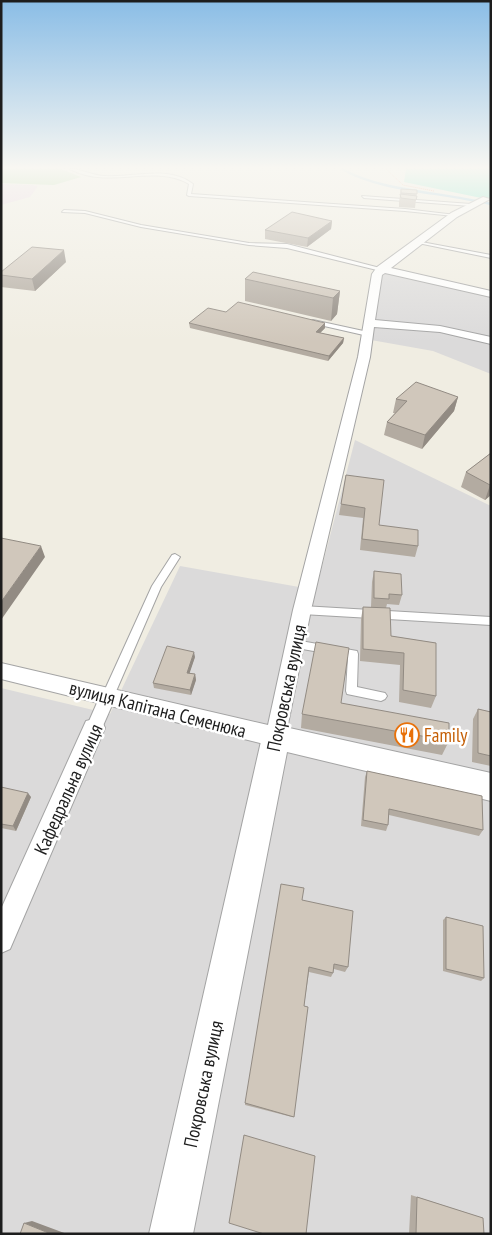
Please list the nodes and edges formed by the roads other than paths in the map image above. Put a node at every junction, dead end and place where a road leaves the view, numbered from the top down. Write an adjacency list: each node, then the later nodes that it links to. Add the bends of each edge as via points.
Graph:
1 (145, 227): 5 (lane, via 249,244 287,246)
2 (438, 227): 3 (street)
3 (418, 242): 4 (lane); 5 (street)
4 (491, 257)
5 (381, 269): 6 (street); 8 (street, Покровська вулиця, via 375,280)
6 (491, 294)
7 (303, 319): 8 (lane)
8 (369, 329): 9 (street, via 440,329); 11 (street, Покровська вулиця)
9 (491, 341)
10 (175, 557): 15 (lane, Кафедральна вулиця, via 157,586)
11 (302, 610): 12 (lane); 13 (street, Покровська вулиця)
12 (491, 622)
13 (295, 644): 16 (lane, via 353,654 351,691); 18 (street, Покровська вулиця)
14 (1, 671): 15 (street, вулиця Капітана Семенюка)
15 (108, 696): 17 (street, Кафедральна вулиця); 18 (street, вулиця Капітана Семенюка)
16 (381, 696)
17 (94, 728): 20 (street, Кафедральна вулиця)
18 (276, 737): 19 (street, вулиця Капітана Семенюка); 21 (street, Покровська вулиця)
19 (491, 787)
20 (1, 940)
21 (171, 1234)

